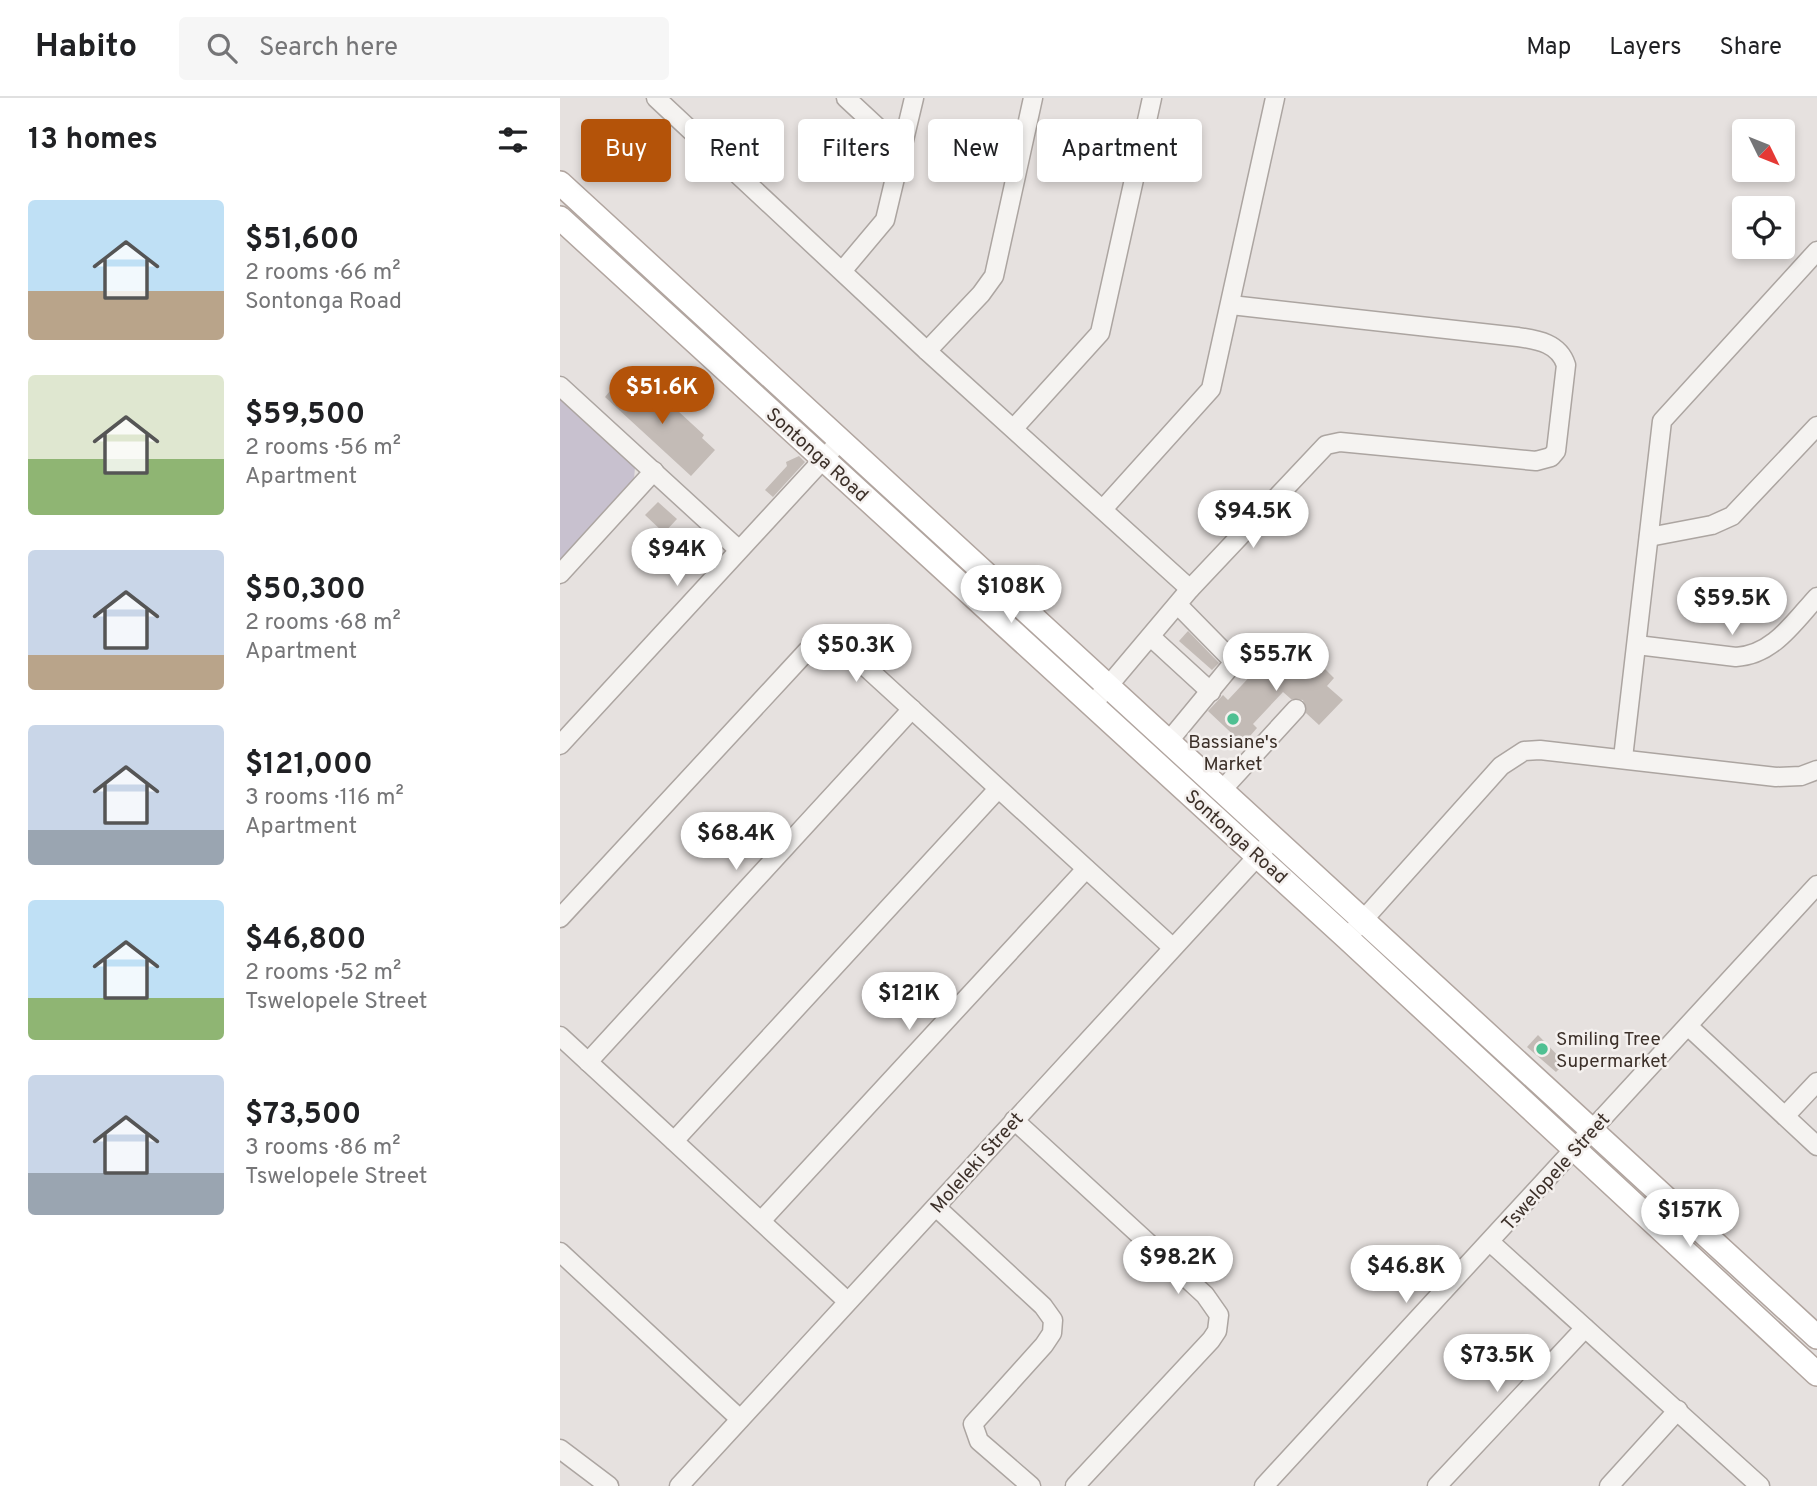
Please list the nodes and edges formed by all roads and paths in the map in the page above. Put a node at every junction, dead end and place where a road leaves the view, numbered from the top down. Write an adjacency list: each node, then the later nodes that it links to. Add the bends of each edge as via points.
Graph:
1 (656, 98): 13 (street)
2 (846, 98): 7 (street)
3 (914, 98): 8 (street)
4 (1033, 98): 15 (street, via 993,276)
5 (1152, 98): 18 (street, via 1100,333)
6 (1275, 98): 14 (street)
7 (869, 119)
8 (909, 119)
9 (894, 182): 13 (street, via 884,224)
10 (560, 183): 19 (main road, Sontonga Road)
11 (560, 218): 20 (main road, Sontonga Road)
12 (1817, 251): 23 (street, via 1662,421)
13 (843, 270): 15 (street)
14 (1231, 305): 22 (street, via 1207,395); 26 (street, via 1541,341 1558,351 1566,365 1558,438 1556,451 1544,460 1340,442 1326,445)
15 (927, 351): 18 (street)
16 (560, 386): 21 (street)
17 (1817, 426): 23 (street, via 1732,516 1712,525)
18 (1014, 428): 22 (street)
19 (841, 440): 20 (street); 31 (main road, Sontonga Road)
20 (823, 459): 24 (street); 33 (main road, Sontonga Road)
21 (654, 471): 24 (street); 25 (street)
22 (1103, 509): 26 (street)
23 (1649, 537): 30 (street)
24 (738, 550): 37 (street)
25 (560, 575)
26 (1190, 590): 28 (street)
27 (1817, 597): 30 (street, via 1772,645 1751,655)
28 (1178, 605): 29 (street); 32 (street, via 1234,661)
29 (1151, 637): 31 (street); 32 (street)
30 (1637, 645): 38 (street)
31 (1109, 686): 33 (street); 36 (main road, Sontonga Road)
32 (1211, 692): 36 (street)
33 (1093, 704): 42 (main road, Sontonga Road)
34 (912, 709): 40 (street); 45 (street, via 838,642 815,644); 51 (street)
35 (1296, 709): 41 (street)
36 (1168, 742): 41 (main road, Sontonga Road)
37 (560, 745)
38 (1623, 758): 39 (street, via 1776,776 1801,776); 46 (street, via 1540,750 1515,755)
39 (1817, 770)
40 (998, 789): 43 (street); 56 (street)
41 (1221, 791): 42 (main road, Sontonga Road)
42 (1266, 847): 46 (main road, Sontonga Road); 47 (main road, Sontonga Road); 48 (street, Moleleki Street)
43 (1086, 869): 48 (street); 60 (street)
44 (1817, 885): 49 (street, Tswelopele Street)
45 (560, 918)
46 (1364, 920): 47 (street); 55 (main road, Sontonga Road)
47 (1348, 938): 58 (main road, Sontonga Road)
48 (1172, 947): 54 (street, Moleleki Street)
49 (1688, 1026): 53 (street); 55 (street, Tswelopele Street)
50 (560, 1036): 51 (street)
51 (588, 1062): 56 (street)
52 (1817, 1082): 53 (street)
53 (1785, 1116): 57 (street)
54 (1014, 1120): 59 (street, Moleleki Street); 73 (street, via 1205,1295 1219,1315 1217,1331 1210,1340)
55 (1592, 1130): 58 (street, Tswelopele Street); 65 (main road, Sontonga Road)
56 (674, 1141): 60 (street)
57 (1817, 1146)
58 (1575, 1149): 61 (street, Tswelopele Street); 66 (main road, Sontonga Road)
59 (936, 1207): 63 (street, Moleleki Street); 72 (street, via 1053,1320 1052,1334 1044,1345 973,1424 979,1441)
60 (761, 1221): 63 (street)
61 (1490, 1242): 64 (street); 74 (street, Tswelopele Street)
62 (560, 1252): 68 (street)
63 (846, 1300): 68 (street, Moleleki Street)
64 (1585, 1328): 67 (street); 75 (street)
65 (1817, 1337)
66 (1817, 1374)
67 (1678, 1410): 76 (street); 77 (street)
68 (740, 1419): 71 (street, Moleleki Street)
69 (560, 1450): 70 (street)
70 (609, 1486)
71 (679, 1486)
72 (1031, 1486)
73 (1074, 1486)
74 (1264, 1486)
75 (1437, 1486)
76 (1609, 1486)
77 (1760, 1486)

